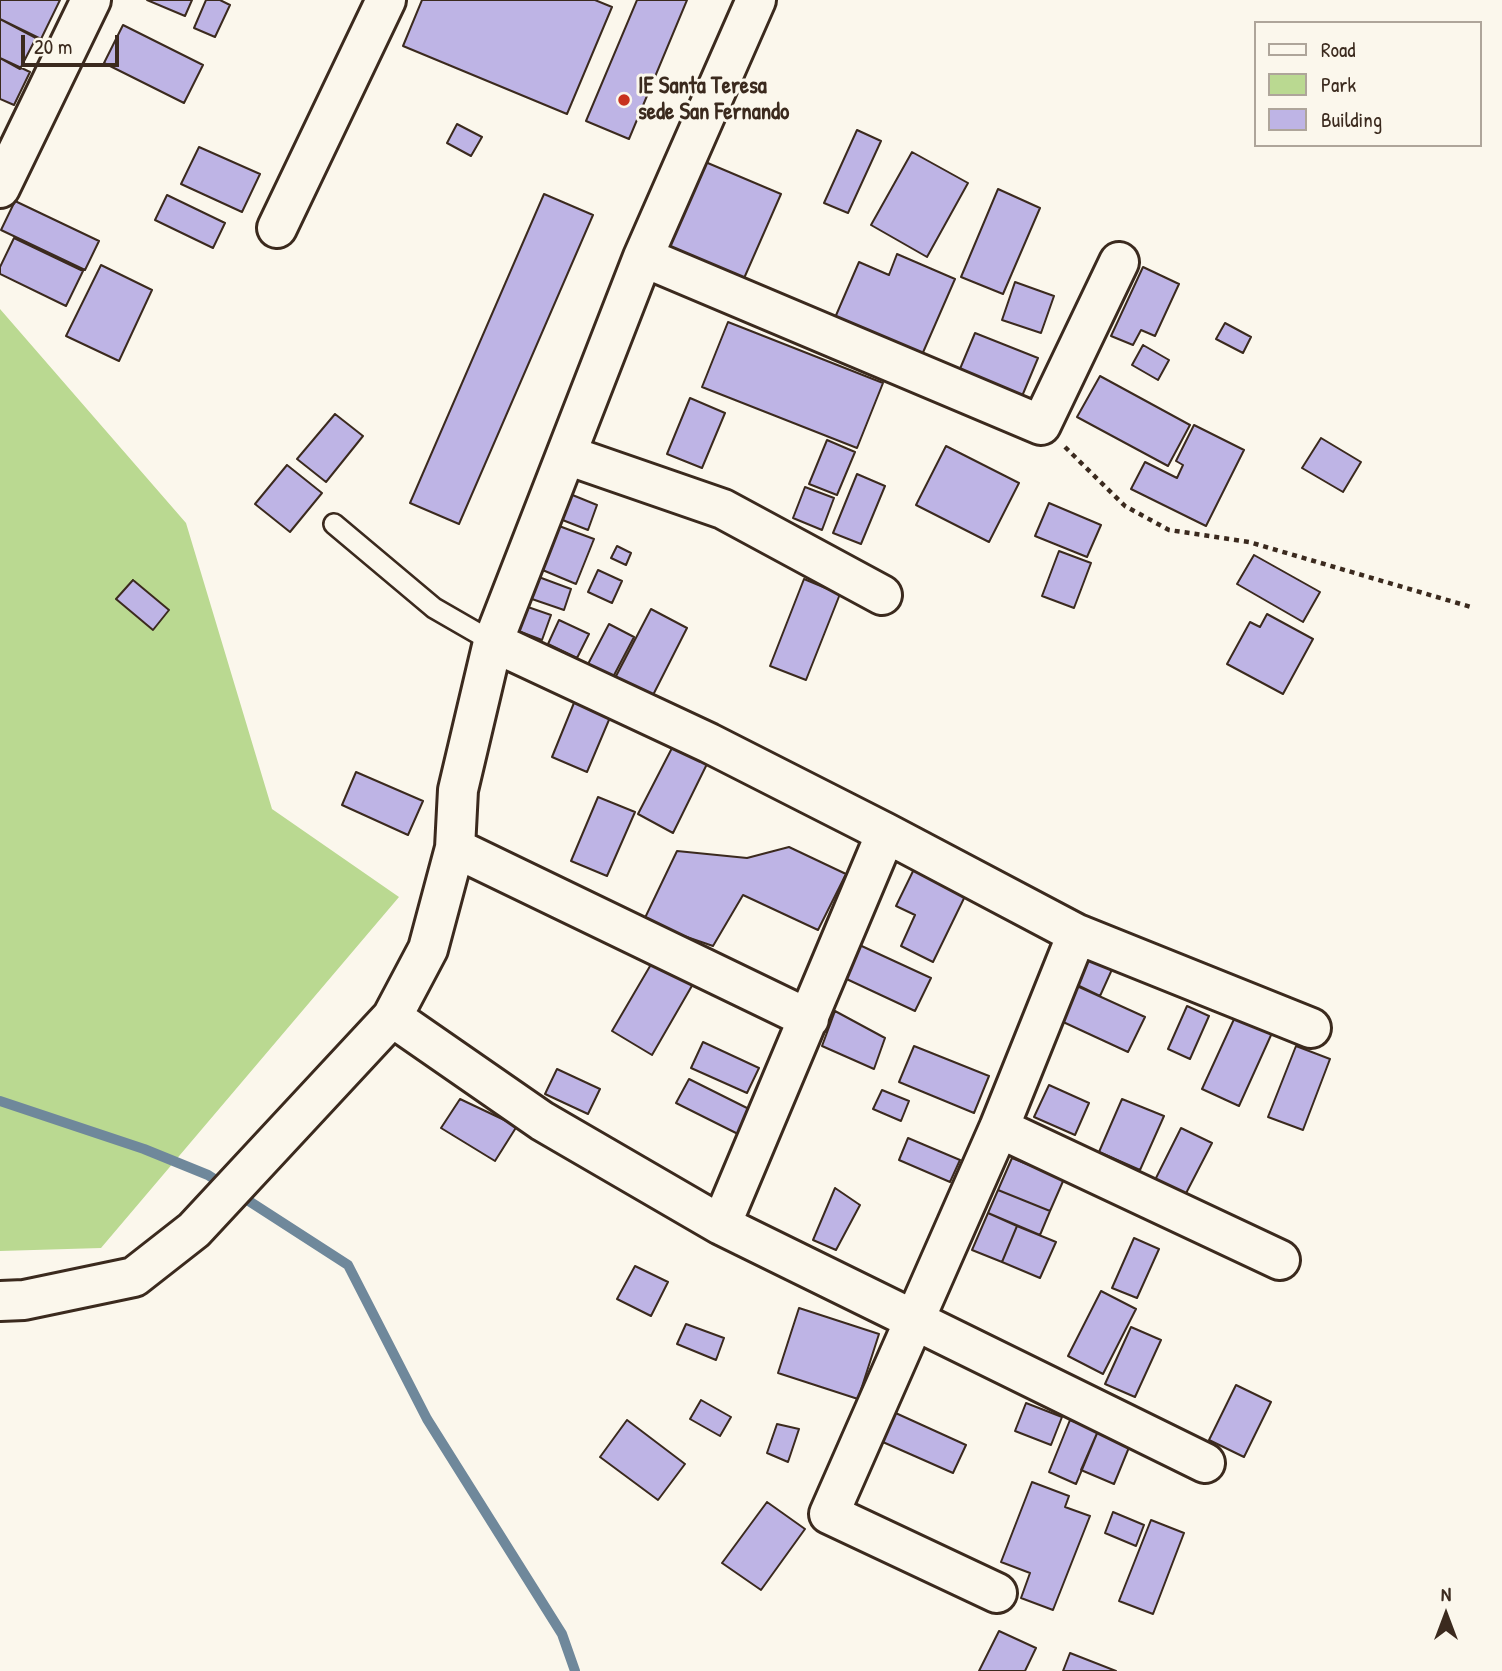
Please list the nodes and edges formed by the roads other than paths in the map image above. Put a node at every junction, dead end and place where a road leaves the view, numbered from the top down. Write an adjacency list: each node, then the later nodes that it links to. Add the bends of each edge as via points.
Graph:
1 (91, 0): 4 (street)
2 (386, 0): 5 (street)
3 (756, 0): 6 (street)
4 (0, 188)
5 (277, 228)
6 (643, 257): 7 (street, via 1041,425); 8 (street)
7 (1119, 262)
8 (567, 455): 10 (street, via 723,509); 11 (street)
9 (334, 524): 11 (lane, via 434,608)
10 (882, 595)
11 (493, 642): 12 (street, via 709,743); 13 (street, via 458,790)
12 (886, 833): 14 (street); 16 (street)
13 (454, 848): 15 (street, via 428,949); 16 (street)
14 (1077, 934): 17 (street); 18 (street)
15 (392, 1017): 19 (street, via 542,1121); 21 (street, via 194,1230 134,1277)
16 (809, 1019): 19 (street)
17 (1311, 1028)
18 (999, 1128): 20 (street); 22 (street)
19 (721, 1225): 22 (street)
20 (1280, 1260)
21 (0, 1301)
22 (914, 1318): 23 (street); 24 (street, via 829,1514)
23 (1205, 1463)
24 (997, 1593)

